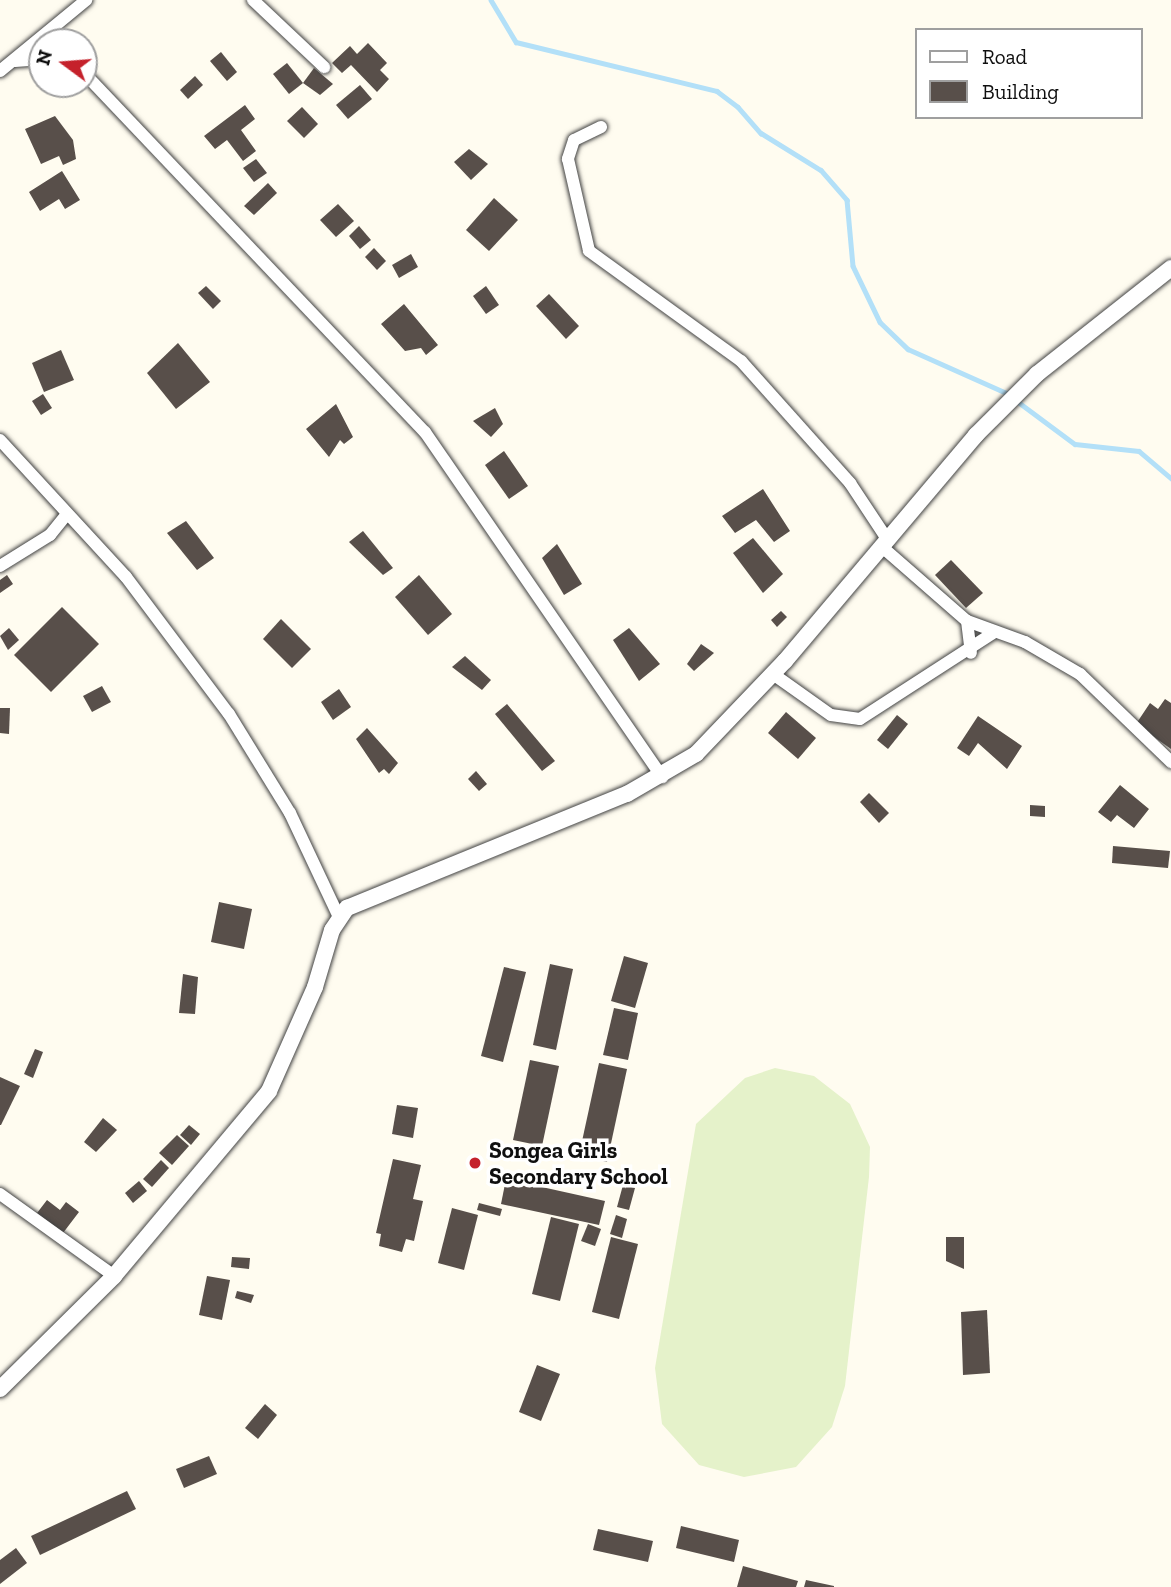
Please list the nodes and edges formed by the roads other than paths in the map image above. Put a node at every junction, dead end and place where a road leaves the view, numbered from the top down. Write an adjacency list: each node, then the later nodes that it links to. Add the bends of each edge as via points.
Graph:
1 (86, 0): 4 (street)
2 (253, 0): 5 (street)
3 (28, 60): 4 (street)
4 (15, 61): 6 (street)
5 (324, 68)
6 (0, 71)
7 (98, 88): 19 (street, via 425,432)
8 (601, 127): 12 (street, via 574,140 568,159 589,251 741,361 850,483)
9 (1171, 268): 12 (street, via 1037,374 993,417)
10 (0, 440): 11 (street)
11 (67, 514): 13 (street, via 50,536); 20 (street, via 161,620 229,714 290,813)
12 (884, 542): 14 (street); 17 (street)
13 (0, 566)
14 (967, 621): 15 (street); 16 (street)
15 (993, 633): 16 (street); 18 (street, via 1025,642 1080,674)
16 (971, 653): 17 (street, via 895,691 860,719 831,715)
17 (773, 674): 19 (street, via 696,754)
18 (1171, 762)
19 (662, 777): 20 (street, via 359,903)
20 (339, 917): 22 (street, via 269,1091)
21 (0, 1194): 22 (street)
22 (114, 1276): 23 (street)
23 (0, 1389)

